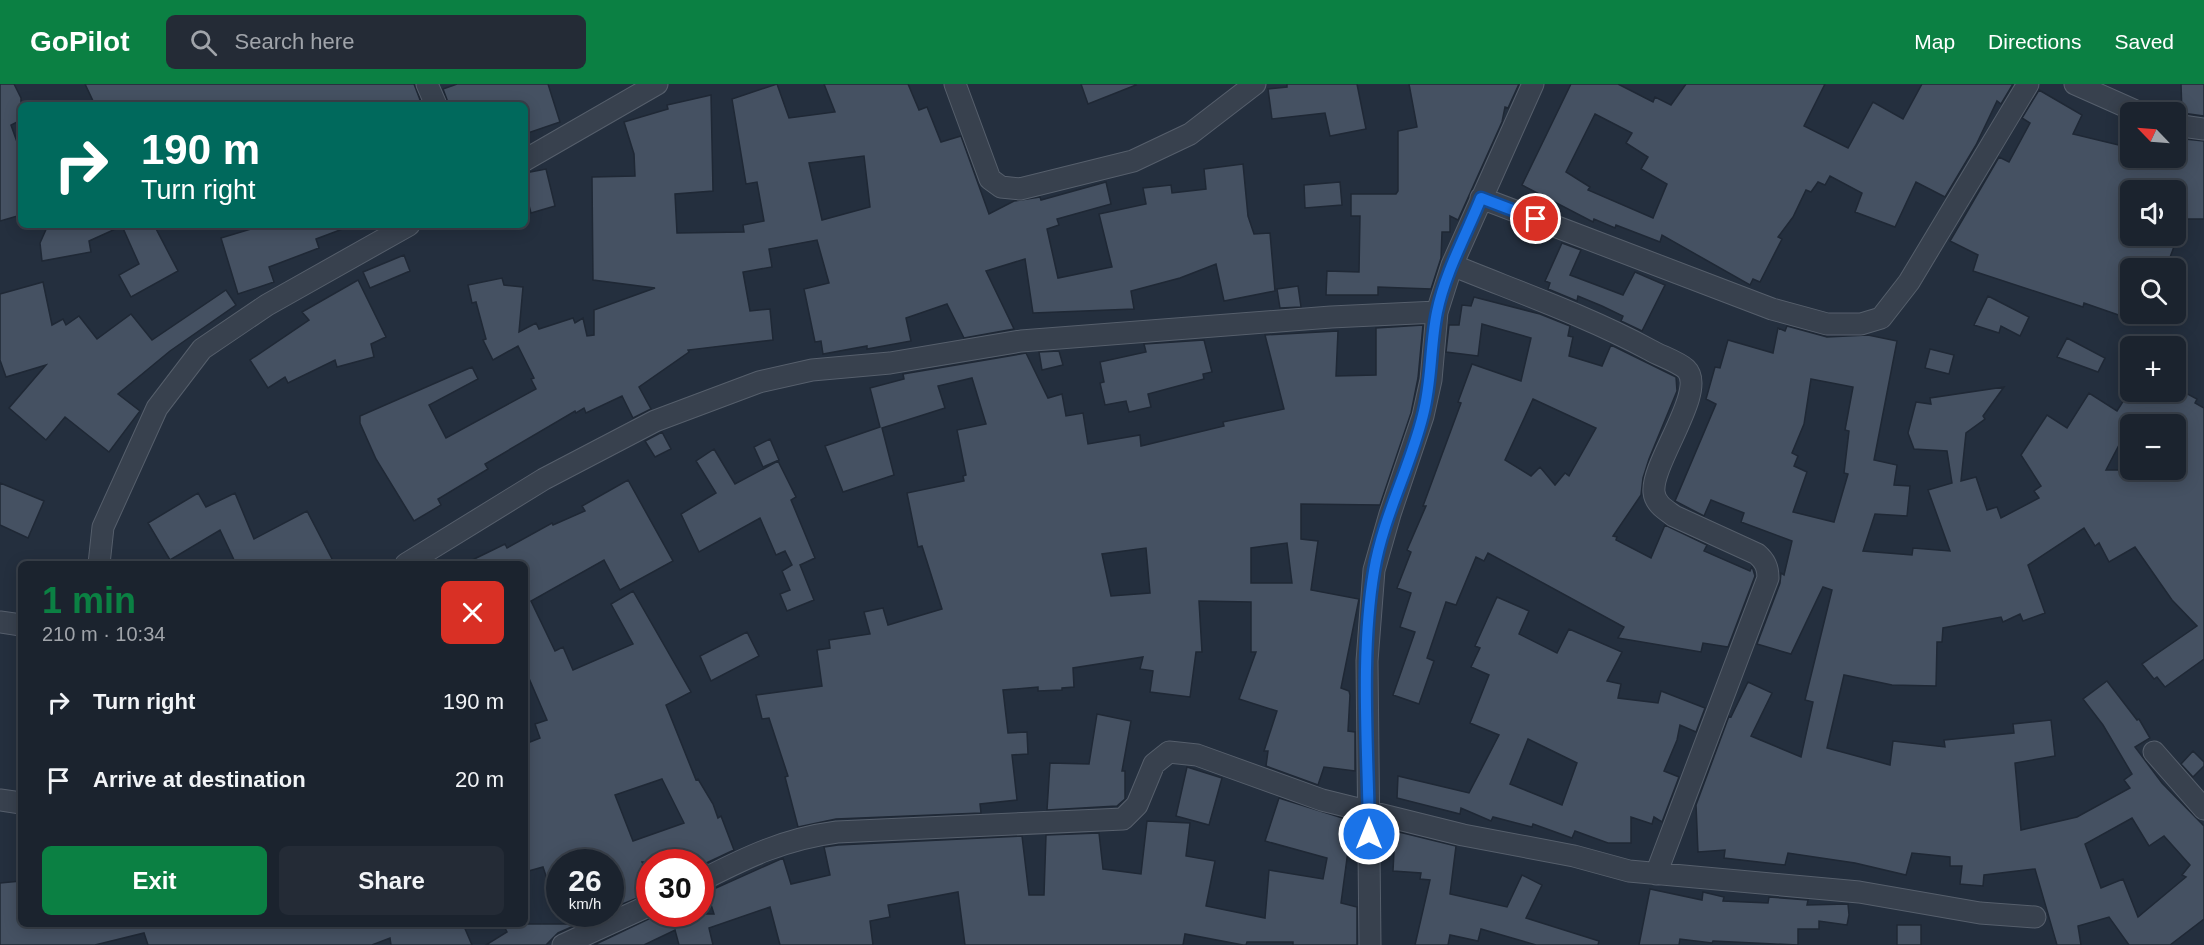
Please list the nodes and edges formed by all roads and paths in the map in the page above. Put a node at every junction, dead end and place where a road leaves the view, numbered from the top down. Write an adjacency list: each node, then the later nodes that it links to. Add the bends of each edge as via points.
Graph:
1 (427, 84): 8 (street)
2 (657, 84): 12 (street)
3 (955, 84): 4 (street, via 990,179 1001,187 1020,189 1133,161 1190,134)
4 (1255, 84)
5 (1533, 84): 13 (street)
6 (2028, 84): 13 (street, via 1909,282 1881,318 1861,324 1827,324 1773,309)
7 (2075, 84): 9 (street)
8 (435, 102)
9 (2120, 104)
10 (2186, 127): 11 (street)
11 (2204, 129)
12 (528, 158)
13 (1481, 198): 15 (street)
14 (405, 228): 17 (street, via 267,305 202,349 157,408 103,527)
15 (1452, 266): 16 (street); 27 (street, via 1623,336 1686,369 1693,380 1691,392 1665,453 1654,492 1656,500 1674,516 1757,554 1768,570)
16 (1437, 312): 18 (street, via 1021,341 890,363 812,370 759,382 655,422 544,480); 25 (street, via 1431,380 1423,416 1374,570 1367,661)
17 (99, 561)
18 (411, 561)
19 (0, 622): 20 (street)
20 (18, 625)
21 (2154, 752): 24 (street)
22 (0, 800): 23 (street)
23 (18, 803)
24 (2204, 809)
25 (1368, 812): 26 (street, via 1322,800 1197,755 1169,752 1154,764 1137,805 1123,819 802,836); 27 (street); 31 (street)
26 (714, 874)
27 (1656, 874): 29 (street, via 1860,892 1980,913)
28 (636, 911): 30 (street)
29 (2035, 917)
30 (563, 945)
31 (1370, 945)

